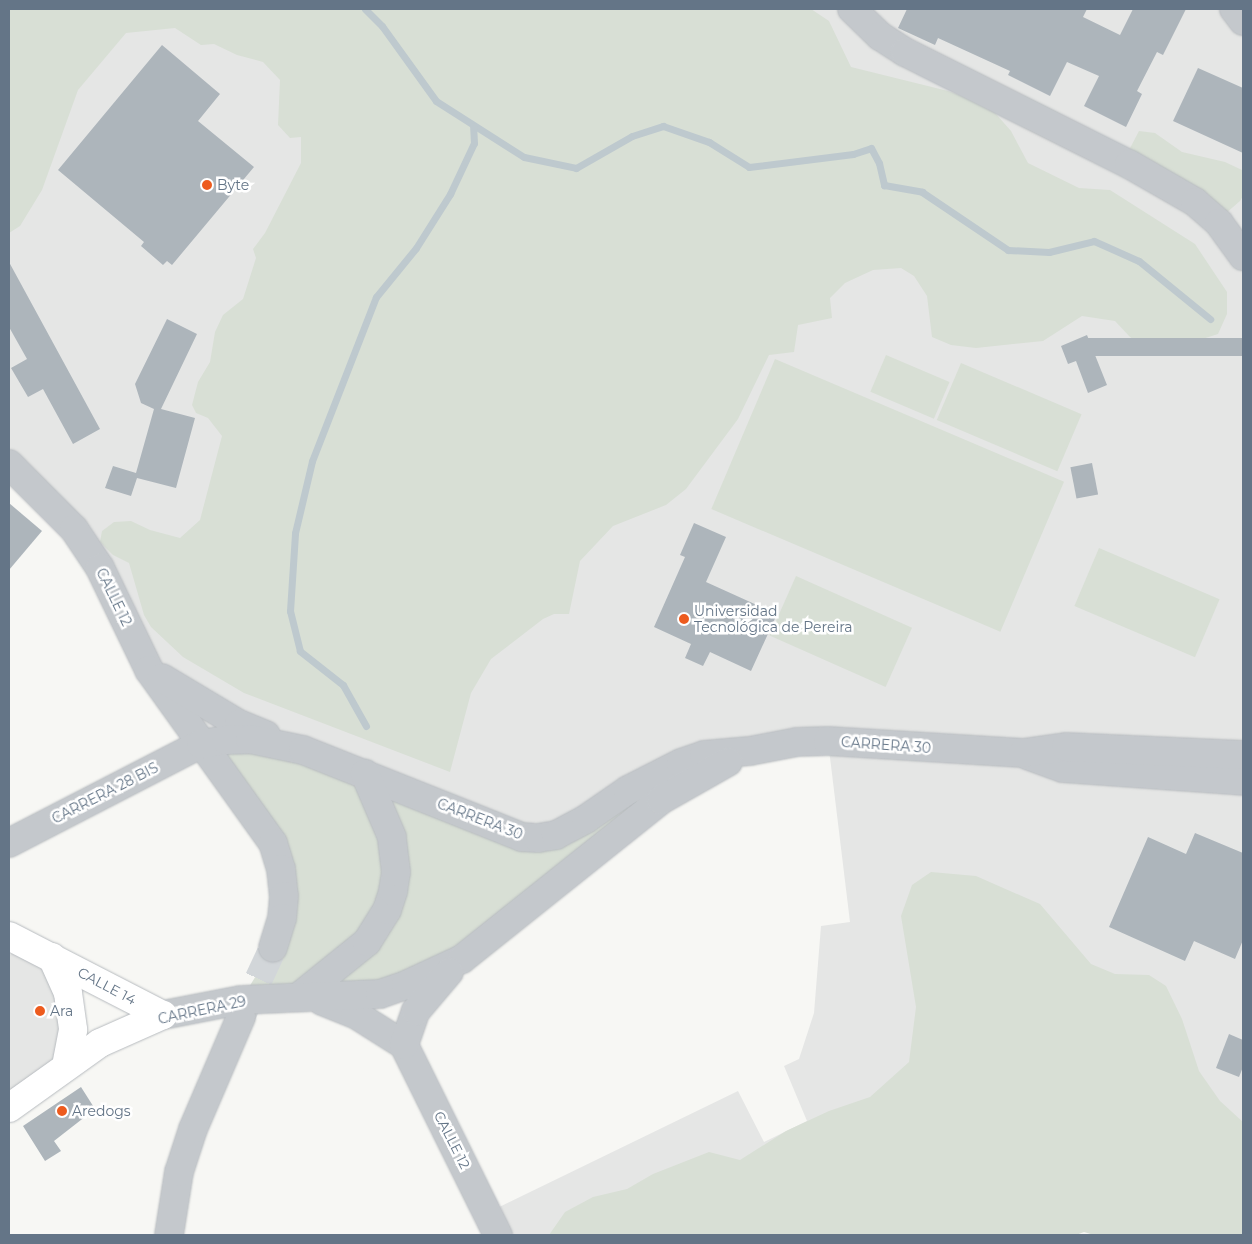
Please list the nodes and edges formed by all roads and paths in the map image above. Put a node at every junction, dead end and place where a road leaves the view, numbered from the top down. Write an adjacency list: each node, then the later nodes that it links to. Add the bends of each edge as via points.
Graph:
1 (852, 9): 4 (street, via 880,36 905,52 1129,164 1195,202 1219,223)
2 (1234, 9): 3 (street)
3 (1243, 21)
4 (1243, 256)
5 (9, 464): 6 (street, CALLE 12, via 74,529 100,568)
6 (149, 670): 7 (street, CALLE 12); 8 (street, via 239,724)
7 (201, 744): 8 (street, CARRERA 30, via 250,739); 14 (street, CARRERA 28 BIS); 16 (street, via 273,843 281,869 284,896 282,918)
8 (303, 750): 12 (street, CARRERA 30)
9 (750, 752): 10 (street, CARRERA 30, via 781,744 828,741); 12 (street, CARRERA 30, via 704,755 681,763 628,790 556,835 538,838 522,837); 18 (street, CARRERA 30, via 695,778 661,800)
10 (1024, 753): 11 (street, CARRERA 30, via 1066,747); 13 (street, CARRERA 30, via 1063,768)
11 (1243, 755)
12 (365, 774): 19 (street, via 392,836 396,872 393,891 387,910 367,942)
13 (1243, 781)
14 (9, 843)
15 (9, 936): 17 (main road, CALLE 14)
16 (273, 948)
17 (52, 957): 20 (main road, CALLE 14); 23 (main road, CALLE 14, via 68,993 73,1030)
18 (462, 960): 19 (street, CARRERA 30, via 380,994); 22 (street, via 427,995 416,1011)
19 (300, 996): 20 (street, CARRERA 29, via 241,1000); 22 (street, via 355,1014)
20 (163, 1015): 23 (main road, CARRERA 29, via 100,1043)
21 (241, 1017): 25 (street, CARRERA 29, via 185,1155)
22 (404, 1046): 26 (street, CALLE 12)
23 (66, 1066): 24 (main road, CARRERA 29)
24 (9, 1108)
25 (168, 1235)
26 (498, 1235)

